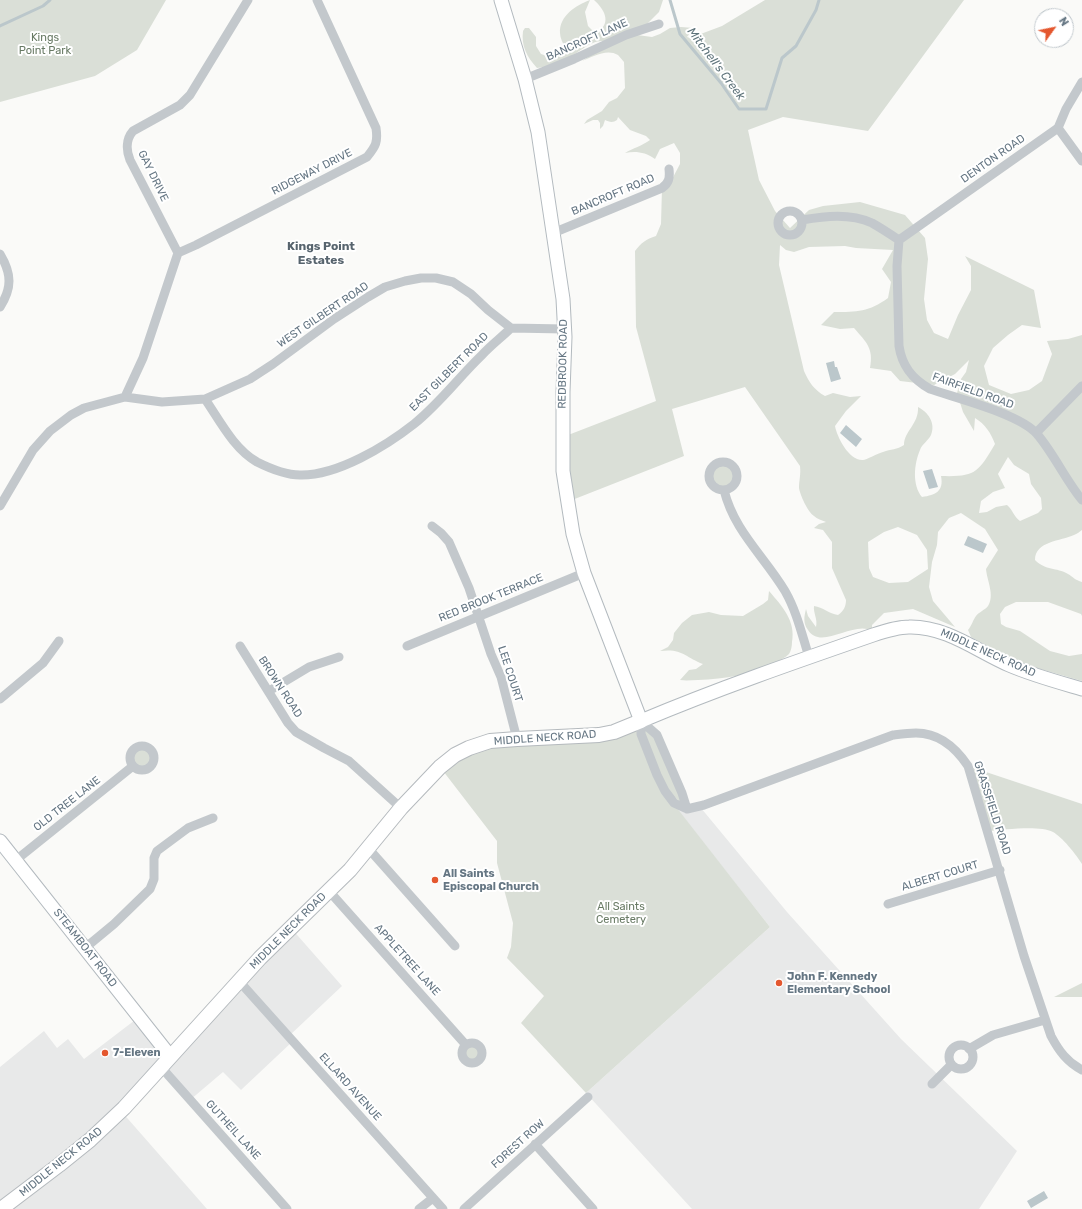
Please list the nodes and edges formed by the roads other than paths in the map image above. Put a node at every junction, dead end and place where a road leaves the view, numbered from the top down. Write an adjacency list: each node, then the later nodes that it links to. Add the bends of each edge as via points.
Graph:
1 (248, 0): 13 (street, GAY DRIVE, via 190,95 129,136 127,152 130,160)
2 (317, 0): 13 (street, RIDGEWAY DRIVE, via 376,128 375,147 367,157)
3 (501, 0): 5 (main road, REDBROOK ROAD)
4 (659, 24): 5 (street, BANCROFT LANE, via 626,35)
5 (525, 79): 11 (main road, REDBROOK ROAD, via 538,132)
6 (1082, 82): 7 (street)
7 (1058, 128): 8 (street); 12 (street, DENTON ROAD)
8 (1082, 161)
9 (669, 169): 11 (street, BANCROFT ROAD, via 670,177 662,188)
10 (802, 220): 12 (street, via 852,217 872,223)
11 (553, 233): 17 (main road, REDBROOK ROAD)
12 (899, 240): 21 (street, FAIRFIELD ROAD, via 899,346 900,355 908,371 919,383 930,389 1004,414 1022,422)
13 (178, 253): 19 (street, via 143,358)
14 (0, 254): 15 (street, via 9,273 9,287)
15 (0, 307)
16 (511, 328): 17 (street); 20 (street, WEST GILBERT ROAD, via 453,282 436,278 405,281 385,288 334,319 250,379); 20 (street, EAST GILBERT ROAD, via 414,424 365,456 318,474 293,474 256,461 237,445)
17 (565, 329): 26 (main road, REDBROOK ROAD, via 563,471 573,534)
18 (1082, 386): 21 (street)
19 (125, 398): 20 (street, WEST GILBERT ROAD, via 162,402); 24 (street, WEST GILBERT ROAD, via 84,408 50,431 33,450)
20 (205, 399)
21 (1036, 433): 23 (street, FAIRFIELD ROAD)
22 (724, 490): 31 (street, via 733,517 791,603)
23 (1082, 500)
24 (0, 506)
25 (432, 526): 27 (street, LEE COURT, via 449,542)
26 (584, 573): 27 (street, RED BROOK TERRACE); 36 (main road, REDBROOK ROAD)
27 (478, 616): 30 (street, RED BROOK TERRACE); 37 (street, LEE COURT, via 501,677)
28 (59, 641): 35 (street, via 43,664)
29 (240, 646): 34 (street, BROWN ROAD)
30 (407, 646)
31 (809, 657): 33 (main road, MIDDLE NECK ROAD, via 893,629 929,628 943,632 1009,665); 36 (main road, MIDDLE NECK ROAD)
32 (339, 658): 34 (street, via 309,667)
33 (1082, 689)
34 (269, 691): 39 (street, BROWN ROAD, via 296,732 349,761)
35 (0, 699)
36 (641, 721): 37 (main road, MIDDLE NECK ROAD, via 599,735); 40 (street, via 657,735); 40 (street, via 641,734 665,791 674,803)
37 (517, 739): 39 (main road, MIDDLE NECK ROAD, via 490,741 455,755)
38 (133, 766): 44 (street, OLD TREE LANE)
39 (401, 808): 43 (main road, MIDDLE NECK ROAD)
40 (687, 809): 45 (street, GRASSFIELD ROAD, via 893,735 917,733 937,737 950,745 968,766)
41 (213, 818): 49 (street, via 188,828 157,851 154,858 154,879 150,889)
42 (1, 847): 44 (main road, STEAMBOAT ROAD)
43 (368, 848): 46 (main road, MIDDLE NECK ROAD); 48 (street)
44 (16, 860): 49 (main road, STEAMBOAT ROAD)
45 (1000, 870): 47 (street, ALBERT COURT); 51 (street, GRASSFIELD ROAD)
46 (329, 891): 50 (main road, MIDDLE NECK ROAD); 52 (street, APPLETREE LANE)
47 (888, 904)
48 (455, 946)
49 (85, 948): 54 (main road, STEAMBOAT ROAD)
50 (239, 981): 54 (main road, MIDDLE NECK ROAD); 61 (street, ELLARD AVENUE)
51 (1044, 1020): 53 (street, via 994,1035); 57 (street, GRASSFIELD ROAD, via 1057,1048 1065,1058)
52 (466, 1045)
53 (969, 1049): 55 (street, via 958,1045 951,1050 948,1057); 55 (street, via 973,1056 969,1066 958,1069)
54 (170, 1056): 56 (main road, MIDDLE NECK ROAD)
55 (951, 1065): 58 (street)
56 (161, 1067): 62 (main road, MIDDLE NECK ROAD, via 124,1108 90,1140); 63 (street, GUTHEIL LANE)
57 (1082, 1070)
58 (932, 1084)
59 (588, 1097): 60 (street, FOREST ROW)
60 (535, 1144): 66 (street, FOREST ROW); 67 (street)
61 (432, 1198): 64 (street); 65 (street, ELLARD AVENUE)
62 (1, 1209)
63 (288, 1209)
64 (419, 1209)
65 (443, 1209)
66 (464, 1209)
67 (593, 1209)

